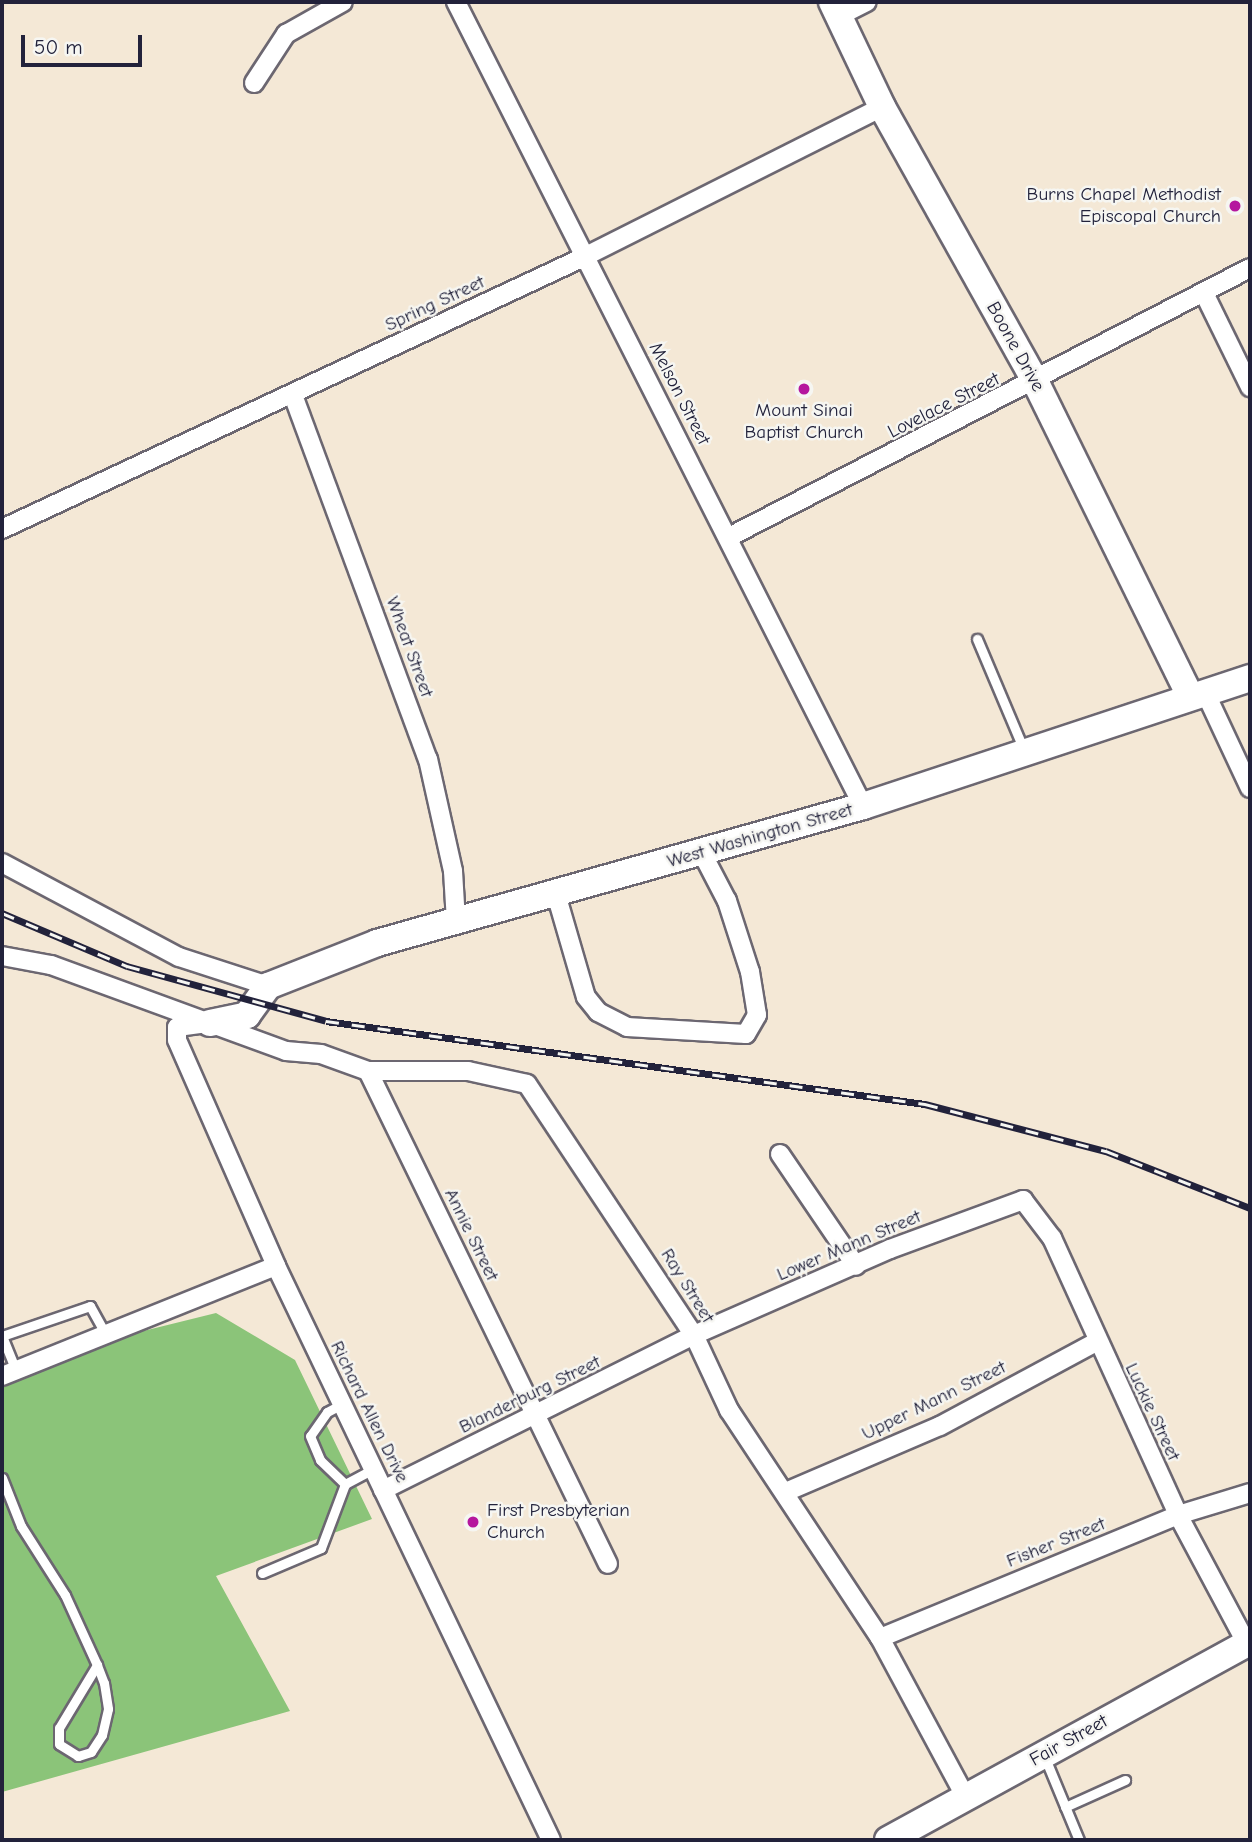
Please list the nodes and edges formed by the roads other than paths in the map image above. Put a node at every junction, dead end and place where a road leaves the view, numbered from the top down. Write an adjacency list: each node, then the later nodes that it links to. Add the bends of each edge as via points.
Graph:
1 (342, 2): 5 (street, via 286,34)
2 (456, 2): 7 (street, Melson Street)
3 (867, 2): 4 (street)
4 (836, 9): 6 (street, Boone Drive)
5 (254, 83)
6 (881, 107): 7 (street, Spring Street); 10 (street, Boone Drive)
7 (584, 257): 12 (street, Spring Street); 14 (street, Melson Street)
8 (1250, 268): 9 (street, Lovelace Street)
9 (1204, 293): 10 (street, Lovelace Street); 11 (street)
10 (1036, 383): 14 (street, Lovelace Street); 17 (street, Boone Drive)
11 (1250, 387)
12 (293, 395): 13 (street, Spring Street); 24 (street, Wheat Street, via 428,759 453,872)
13 (2, 529)
14 (729, 537): 20 (street, Melson Street)
15 (977, 639): 18 (lane)
16 (1250, 678): 17 (street, West Washington Street)
17 (1197, 694): 18 (street, West Washington Street); 19 (street)
18 (1026, 755): 20 (street, West Washington Street)
19 (1250, 788)
20 (863, 806): 21 (street, West Washington Street)
21 (702, 853): 23 (street, West Washington Street); 23 (street, via 727,901 750,972 757,1015 746,1034 627,1027 598,1012 586,996)
22 (2, 863): 26 (street, via 179,957)
23 (556, 894): 24 (street, West Washington Street)
24 (456, 921): 26 (street, West Washington Street, via 377,943)
25 (2, 956): 27 (street, via 51,965)
26 (268, 986): 27 (street, via 247,1015)
27 (210, 1023): 28 (street, Ray Street); 31 (street, Richard Allen Drive, via 177,1027 177,1040)
28 (368, 1071): 34 (street, Ray Street, via 468,1071 527,1084); 39 (street, Annie Street)
29 (780, 1154): 32 (street)
30 (1023, 1200): 32 (street, Lower Mann Street); 36 (street, Luckie Street, via 1052,1238)
31 (276, 1266): 33 (street); 38 (street, Richard Allen Drive)
32 (856, 1266): 34 (street, Lower Mann Street)
33 (106, 1335): 35 (lane, via 96,1311 83,1306); 37 (street)
34 (694, 1335): 39 (street, Blanderburg Street); 44 (street, Ray Street, via 729,1410)
35 (2, 1336): 37 (lane)
36 (1096, 1342): 44 (street, Upper Mann Street, via 940,1426); 46 (street, Luckie Street)
37 (9, 1373)
38 (342, 1404): 40 (street, Richard Allen Drive); 42 (lane, via 327,1412 310,1436 320,1460)
39 (535, 1416): 43 (street, Blanderburg Street); 47 (street, Annie Street)
40 (373, 1469): 42 (lane); 43 (street, Richard Allen Drive)
41 (2, 1478): 51 (lane)
42 (345, 1484): 48 (lane, via 321,1548)
43 (383, 1490): 56 (street, Richard Allen Drive)
44 (788, 1491): 49 (street, Ray Street)
45 (1250, 1493): 46 (street, Fisher Street)
46 (1178, 1515): 49 (street, Fisher Street); 50 (street, Luckie Street)
47 (608, 1564)
48 (262, 1573)
49 (880, 1638): 54 (street, Ray Street)
50 (1249, 1643): 52 (street, Fair Street)
51 (97, 1665): 51 (lane, via 107,1716 95,1747 78,1756 59,1744 59,1728)
52 (1044, 1755): 54 (street, Fair Street); 55 (lane)
53 (1125, 1780): 55 (lane)
54 (966, 1798): 57 (street, Fair Street)
55 (1065, 1807): 58 (lane)
56 (551, 1840)
57 (888, 1840)
58 (1079, 1840)

